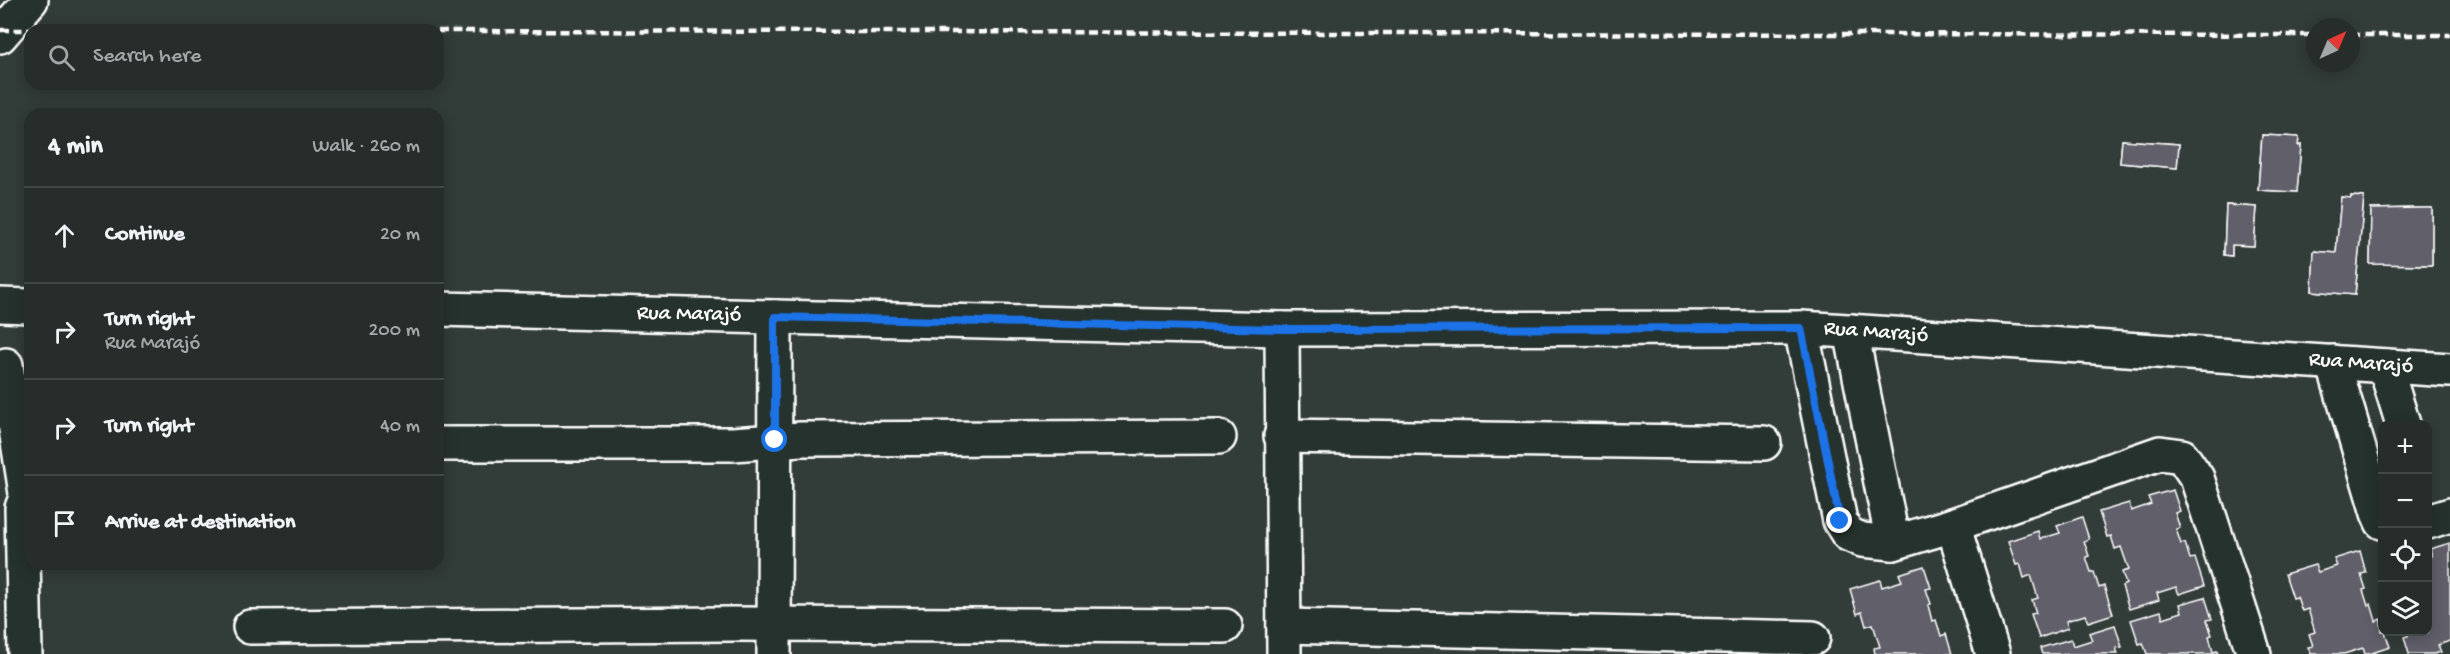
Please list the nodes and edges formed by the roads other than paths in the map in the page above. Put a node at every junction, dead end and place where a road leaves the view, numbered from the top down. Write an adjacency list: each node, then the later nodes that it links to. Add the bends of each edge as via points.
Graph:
1 (31, 0): 2 (street)
2 (0, 36)
3 (0, 304): 4 (street)
4 (24, 306)
5 (444, 309): 6 (street, Rua Marajó)
6 (775, 317): 8 (street, Rua Marajó); 17 (street)
7 (1801, 328): 8 (street, Rua Marajó); 9 (street, Rua Marajó); 24 (street, via 1840,521 1848,534 1862,540)
8 (1282, 329): 15 (street)
9 (1851, 331): 10 (street, Rua Marajó); 24 (street)
10 (2333, 362): 12 (street, Rua Marajó); 22 (street)
11 (12, 364): 20 (street)
12 (2385, 366): 13 (street, Rua Marajó); 14 (street)
13 (2450, 370)
14 (2402, 420)
15 (1281, 436): 18 (street); 29 (street)
16 (1219, 437): 17 (street)
17 (775, 440): 19 (street, via 733,444); 28 (street)
18 (1764, 443)
19 (444, 444)
20 (24, 458)
21 (24, 502): 30 (street)
22 (2378, 513)
23 (1953, 525): 24 (street); 31 (street); 32 (street, via 2160,453 2182,456 2198,478)
24 (1893, 543)
25 (1225, 626): 28 (street)
26 (250, 627): 28 (street)
27 (1813, 638): 29 (street)
28 (775, 639)
29 (1284, 640)
30 (25, 654)
31 (1993, 654)
32 (2254, 654)

